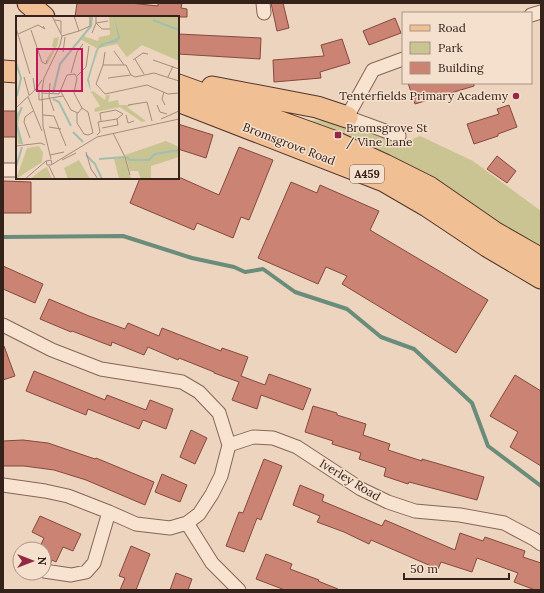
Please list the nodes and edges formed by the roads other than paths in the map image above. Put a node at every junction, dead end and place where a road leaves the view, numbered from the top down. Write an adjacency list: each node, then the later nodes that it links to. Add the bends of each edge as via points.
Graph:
1 (22, 3): 3 (main road)
2 (28, 3): 4 (main road)
3 (28, 16)
4 (43, 16)
5 (402, 59): 9 (street, via 373,70)
6 (179, 84): 9 (main road, via 208,86 317,107)
7 (179, 84): 13 (main road, Bromsgrove Road / A459, via 333,142 385,165 429,187 494,232)
8 (179, 101): 14 (main road, Bromsgrove Road / A459, via 384,181)
9 (347, 117): 10 (street)
10 (398, 136)
11 (3, 170): 12 (street)
12 (16, 170)
13 (541, 259)
14 (541, 278)
15 (3, 325): 16 (street, via 52,350 101,369 182,382 199,392 219,413)
16 (230, 445): 19 (street, via 212,494 199,514); 20 (street, Iverley Road, via 253,436 273,438 297,447 362,489 388,502 415,511 460,515 504,523)
17 (3, 485): 18 (street, via 68,496)
18 (109, 512): 19 (street, via 136,524 170,528); 21 (street, via 94,563 86,572 71,575)
19 (188, 523): 22 (street, via 212,563)
20 (541, 544)
21 (52, 572)
22 (239, 590)

